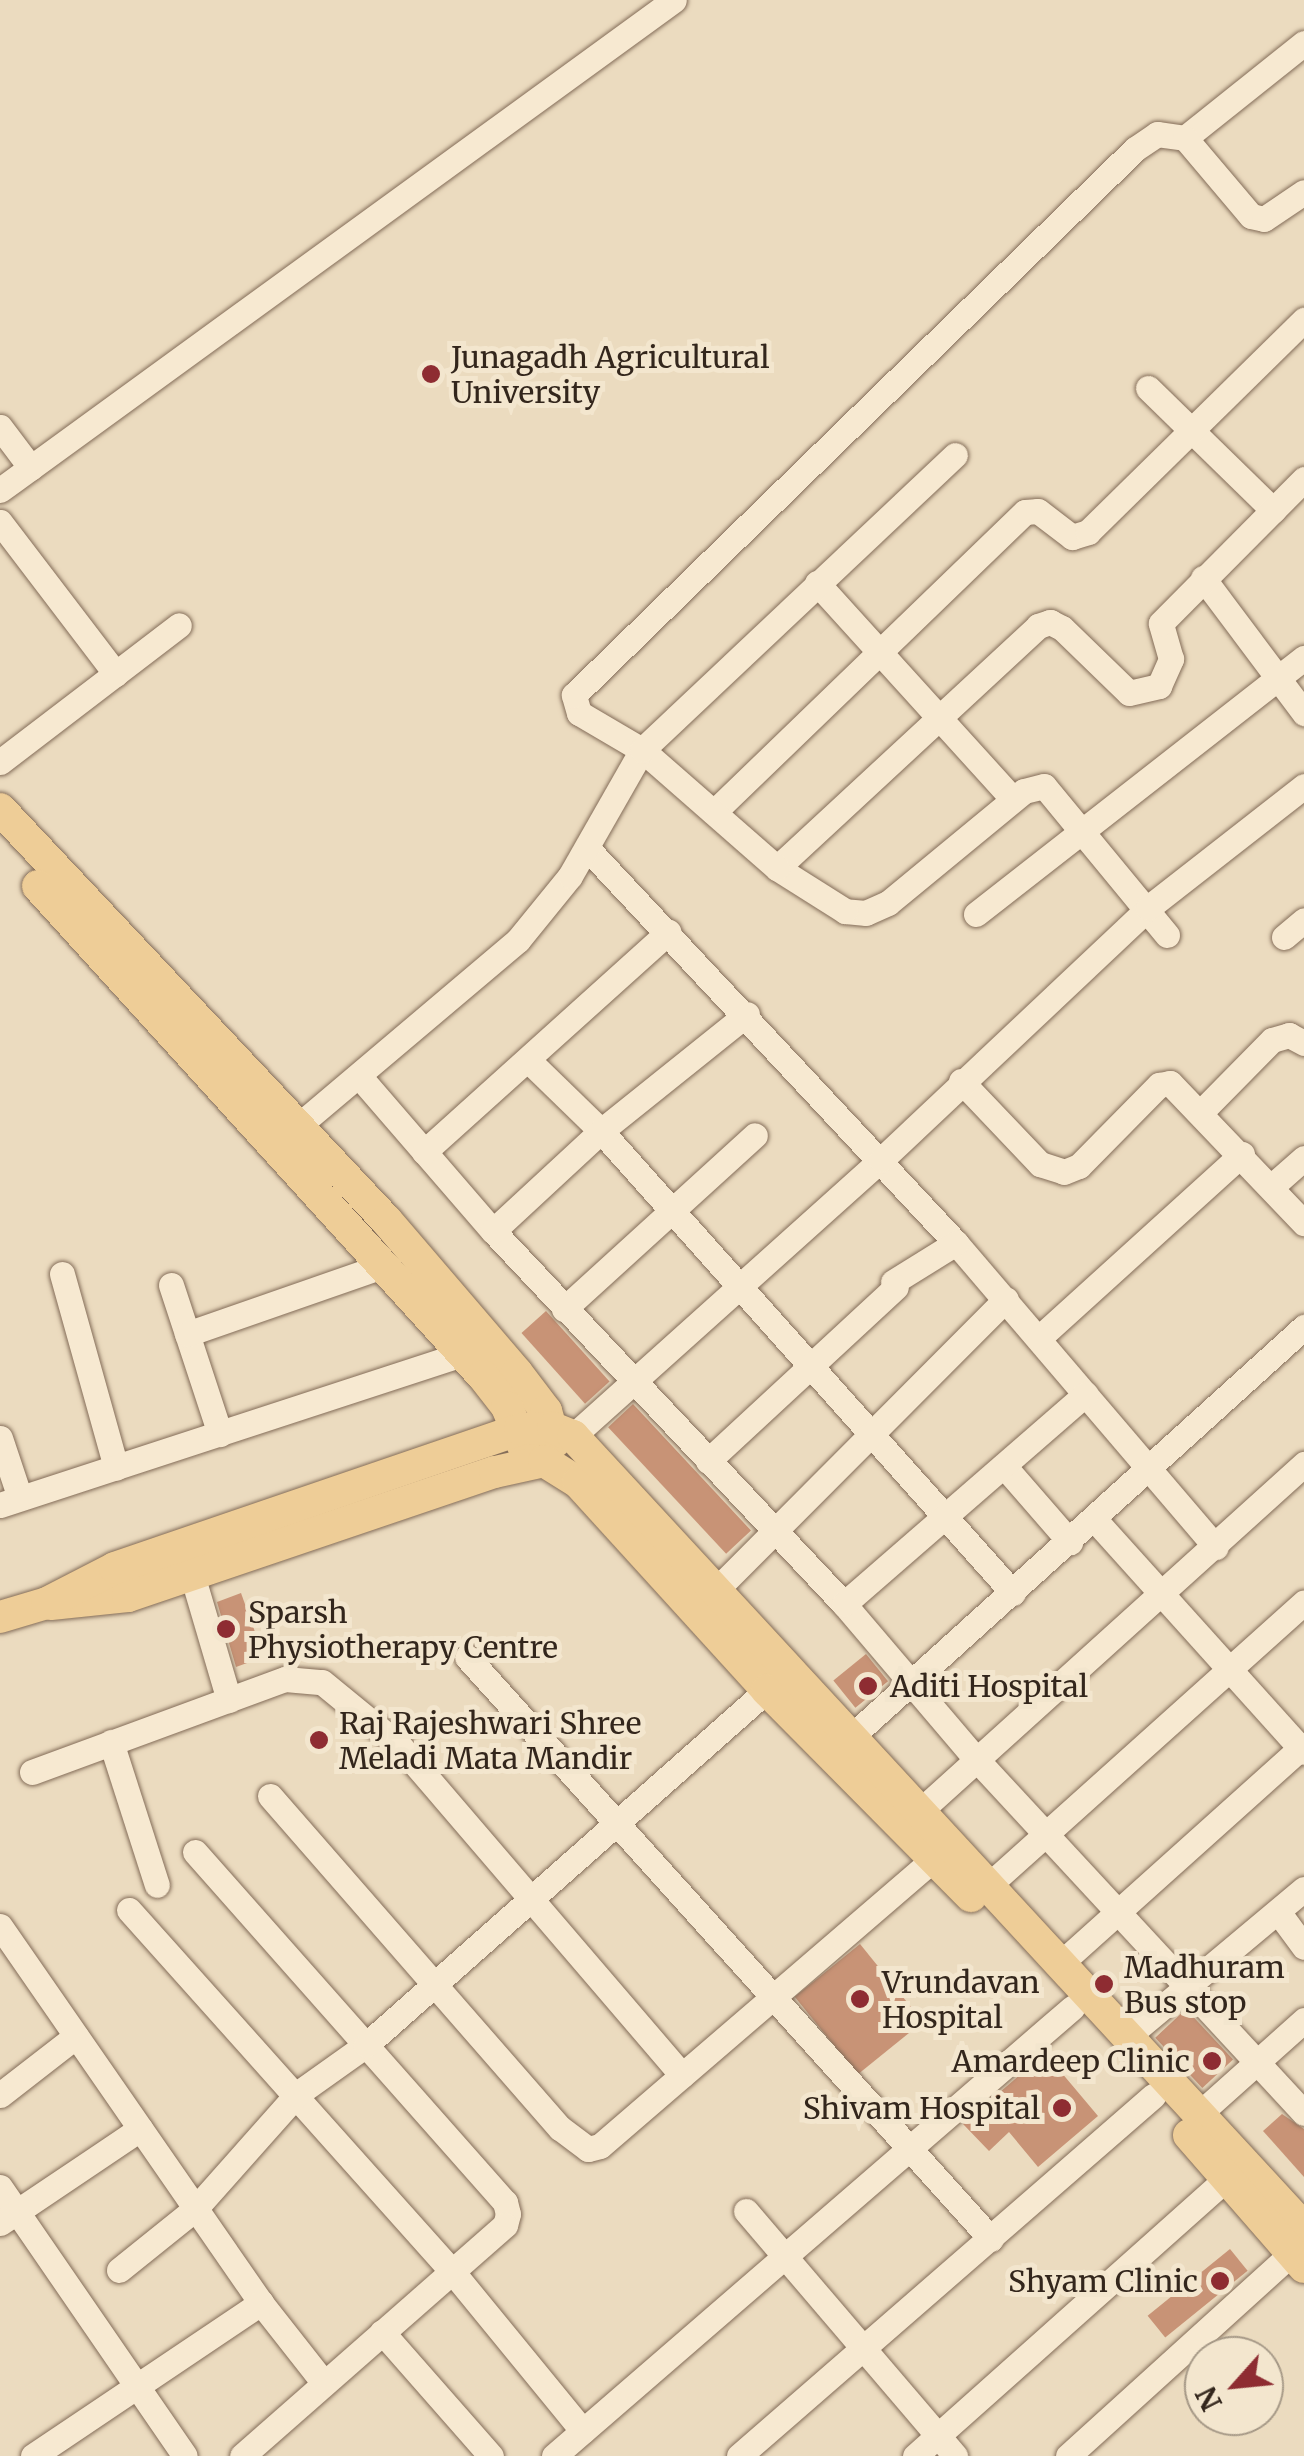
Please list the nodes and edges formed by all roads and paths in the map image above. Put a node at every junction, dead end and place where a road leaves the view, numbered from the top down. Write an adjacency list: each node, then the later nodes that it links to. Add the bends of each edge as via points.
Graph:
1 (674, 0): 10 (street)
2 (1304, 43): 3 (street)
3 (1185, 138): 4 (street, via 1252,216 1276,215); 25 (street, via 1158,134 1134,149 574,694 579,713)
4 (1304, 192)
5 (1304, 320): 8 (street)
6 (1148, 388): 8 (street)
7 (0, 427): 10 (street)
8 (1189, 428): 13 (street); 18 (street, via 1088,532 1072,537 1038,511 1025,512)
9 (955, 456): 16 (street)
10 (31, 468): 12 (street)
11 (1304, 479): 13 (street)
12 (0, 490)
13 (1272, 510): 15 (street)
14 (0, 522): 20 (street)
15 (1203, 578): 21 (street); 23 (street, via 1161,623 1171,659 1159,686 1129,693 1050,622)
16 (816, 583): 18 (street); 25 (street)
17 (179, 625): 20 (street)
18 (878, 650): 23 (street); 29 (street)
19 (1304, 658): 21 (street)
20 (116, 674): 24 (street)
21 (1279, 679): 22 (street); 30 (street)
22 (1304, 713)
23 (938, 718): 27 (street); 33 (street)
24 (0, 762)
25 (634, 764): 29 (street); 32 (street)
26 (1304, 786): 34 (street)
27 (1013, 799): 30 (street, via 1044,786); 33 (street, via 888,903 866,912 845,911)
28 (0, 810): 44 (main road)
29 (714, 812): 33 (street)
30 (1085, 828): 34 (street); 35 (street)
31 (0, 840): 56 (main road)
32 (587, 848): 36 (street); 41 (street, via 518,940)
33 (777, 868)
34 (1148, 908): 37 (street); 42 (street)
35 (976, 914)
36 (668, 932): 38 (street); 40 (street)
37 (1167, 935)
38 (747, 1014): 45 (street); 50 (street)
39 (1304, 1043): 43 (street, via 1289,1035 1272,1040)
40 (528, 1060): 45 (street); 47 (street)
41 (359, 1076): 44 (street); 47 (street)
42 (962, 1081): 43 (street, via 1051,1171 1079,1166 1159,1085 1178,1087); 50 (street)
43 (1202, 1112): 48 (street)
44 (298, 1126): 70 (main road)
45 (601, 1132): 52 (street); 54 (street)
46 (755, 1135): 52 (street)
47 (424, 1152): 54 (street)
48 (1242, 1154): 51 (street); 64 (street)
49 (1304, 1158): 51 (street)
50 (881, 1160): 55 (street); 59 (street)
51 (1271, 1187): 53 (street)
52 (670, 1213): 59 (street); 61 (street)
53 (1304, 1223)
54 (493, 1231): 61 (street)
55 (956, 1244): 60 (street); 66 (street, via 894,1284)
56 (379, 1266): 63 (street); 65 (main road)
57 (62, 1274): 78 (street)
58 (172, 1286): 63 (street)
59 (738, 1290): 66 (street); 67 (street)
60 (1006, 1299): 64 (street); 72 (street)
61 (564, 1308): 67 (street)
62 (1304, 1327): 79 (street)
63 (187, 1334): 71 (street)
64 (1040, 1338): 68 (street)
65 (462, 1354): 69 (main road); 71 (street)
66 (810, 1366): 72 (street); 74 (street)
67 (630, 1380): 70 (street); 74 (street)
68 (1086, 1394): 77 (street); 79 (street)
69 (520, 1429): 70 (main road); 76 (main road); 86 (main road)
70 (563, 1432): 76 (main road); 87 (main road)
71 (220, 1434): 78 (street)
72 (871, 1436): 81 (street); 83 (street)
73 (0, 1438): 80 (street)
74 (708, 1461): 83 (street)
75 (1304, 1464): 85 (street)
76 (542, 1465): 86 (main road); 96 (main road)
77 (1004, 1466): 81 (street); 84 (street)
78 (116, 1468): 80 (street)
79 (1149, 1471): 82 (street); 85 (street)
80 (10, 1501)
81 (944, 1519): 88 (street); 91 (street)
82 (1095, 1520): 84 (street); 89 (street)
83 (775, 1531): 87 (street); 91 (street)
84 (1070, 1542): 88 (street)
85 (1216, 1547): 89 (street)
86 (188, 1560): 92 (main road, via 115,1568 47,1603); 97 (street)
87 (715, 1591): 98 (main road)
88 (1013, 1593): 95 (street)
89 (1160, 1595): 94 (street); 101 (street)
90 (1304, 1602): 94 (street)
91 (844, 1604): 95 (street)
92 (0, 1617)
93 (467, 1657): 105 (street)
94 (1230, 1670): 100 (street); 106 (street)
95 (914, 1682): 98 (street); 101 (street)
96 (767, 1690): 105 (street); 108 (main road)
97 (229, 1700): 99 (street); 112 (street, via 285,1679 322,1682 398,1745)
98 (852, 1736): 104 (main road)
99 (111, 1742): 102 (street); 109 (street)
100 (1303, 1748): 114 (street)
101 (976, 1760): 104 (street); 106 (street)
102 (32, 1772)
103 (270, 1796): 119 (street)
104 (920, 1811): 110 (main road)
105 (618, 1820): 112 (street); 121 (street)
106 (1046, 1834): 110 (street); 114 (street)
107 (195, 1852): 126 (street)
108 (934, 1860): 121 (street); 122 (main road)
109 (157, 1885)
110 (989, 1885): 118 (main road)
111 (1304, 1889): 115 (street)
112 (530, 1898): 119 (street); 128 (street)
113 (129, 1910): 129 (street)
114 (1118, 1913): 118 (street); 120 (street)
115 (1279, 1914): 117 (street); 120 (street)
116 (5, 1943): 124 (street)
117 (1304, 1947)
118 (1061, 1963): 125 (main road)
119 (438, 1981): 126 (street); 128 (street, via 560,2128 588,2149)
120 (1188, 1988): 125 (street); 127 (street)
121 (770, 1999): 128 (street); 135 (street)
122 (1072, 2008): 131 (main road); 135 (street)
123 (1304, 2020): 127 (street)
124 (76, 2036): 130 (street); 134 (street)
125 (1128, 2036): 133 (main road)
126 (366, 2045): 129 (street); 145 (street, via 505,2202 505,2225)
127 (1257, 2062): 132 (street); 133 (street)
128 (682, 2075)
129 (297, 2094): 138 (street); 145 (street)
130 (0, 2095)
131 (1154, 2096): 136 (main road); 141 (street)
132 (1304, 2113)
133 (1199, 2114): 142 (main road)
134 (140, 2128): 138 (street); 140 (street)
135 (908, 2149): 141 (street); 143 (street)
136 (1227, 2178): 142 (main road); 152 (street)
137 (0, 2187): 140 (street)
138 (195, 2209): 144 (street); 146 (street)
139 (746, 2211): 143 (street)
140 (9, 2217): 150 (street)
141 (990, 2240): 148 (street)
142 (1300, 2249): 161 (street)
143 (784, 2256): 148 (street); 151 (street)
144 (119, 2270)
145 (450, 2270): 147 (street); 151 (street)
146 (261, 2303): 149 (street); 150 (street)
147 (382, 2332): 149 (street); 156 (street)
148 (863, 2350): 152 (street); 158 (street)
149 (324, 2383): 155 (street)
150 (136, 2387): 153 (street); 154 (street)
151 (582, 2432): 157 (street)
152 (938, 2436): 159 (street); 160 (street)
153 (33, 2456)
154 (184, 2456)
155 (242, 2456)
156 (490, 2456)
157 (554, 2456)
158 (739, 2456)
159 (915, 2456)
160 (956, 2456)
161 (1068, 2456)

